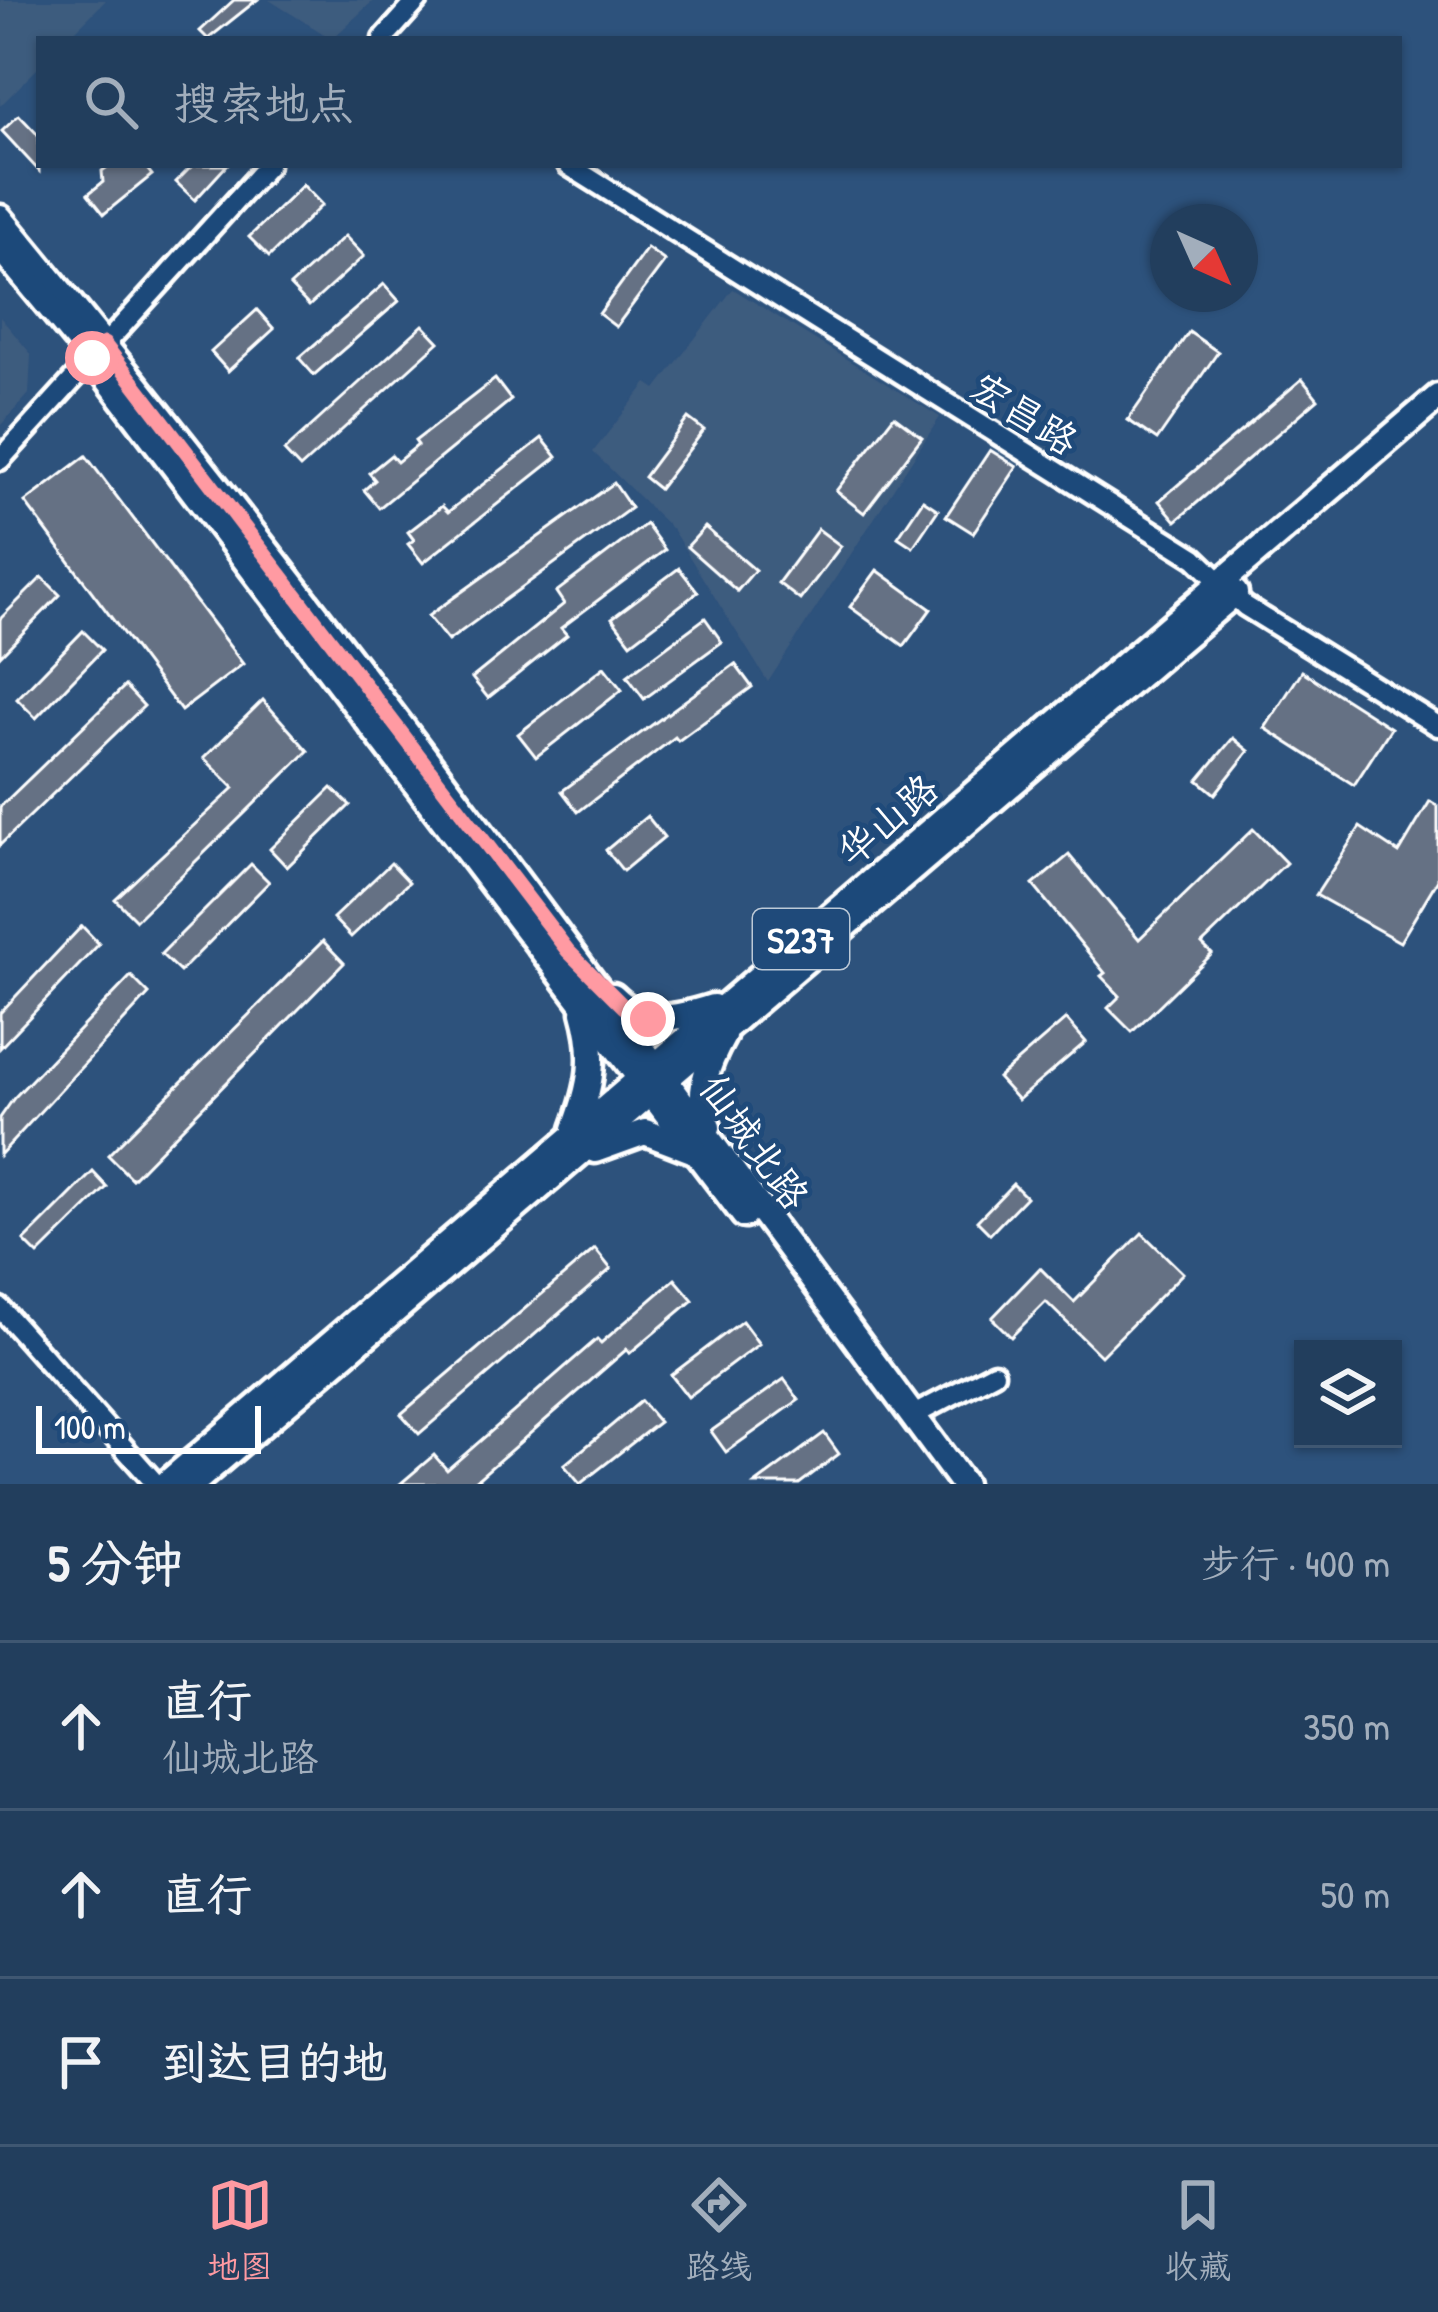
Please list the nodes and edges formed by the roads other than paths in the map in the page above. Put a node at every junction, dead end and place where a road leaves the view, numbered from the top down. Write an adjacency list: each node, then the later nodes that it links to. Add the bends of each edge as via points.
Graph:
1 (418, 0): 2 (street)
2 (388, 36)
3 (265, 168): 7 (street)
4 (573, 168): 11 (street, 宏昌路, via 1195,558)
5 (0, 218): 7 (main road, 仙城北路)
6 (0, 247): 7 (main road, 仙城北路)
7 (98, 351): 10 (street); 13 (main road, 仙城北路); 14 (main road, 仙城北路)
8 (1438, 397): 11 (main road, S237)
9 (1438, 419): 11 (main road, S237)
10 (0, 460)
11 (1227, 589): 12 (street, 宏昌路); 15 (main road, S237)
12 (1438, 726)
13 (568, 951): 15 (main road, via 624,1007 648,1019); 16 (main road, 仙城北路)
14 (580, 998): 16 (main road, 仙城北路); 17 (main road, via 595,1050)
15 (728, 1013): 16 (main road, S237); 18 (main road, via 700,1105)
16 (652, 1078): 17 (main road, S237); 18 (main road, 仙城北路); 19 (main road, S237)
17 (574, 1132): 24 (main road, S237)
18 (707, 1152): 19 (main road, via 645,1132); 22 (main road, 仙城北路); 26 (main road, 仙城北路)
19 (571, 1160): 25 (main road, S237)
20 (0, 1308): 23 (street)
21 (994, 1373): 22 (street)
22 (913, 1416): 27 (main road, 仙城北路)
23 (155, 1484)
24 (166, 1484)
25 (192, 1484)
26 (945, 1484)
27 (963, 1484)

